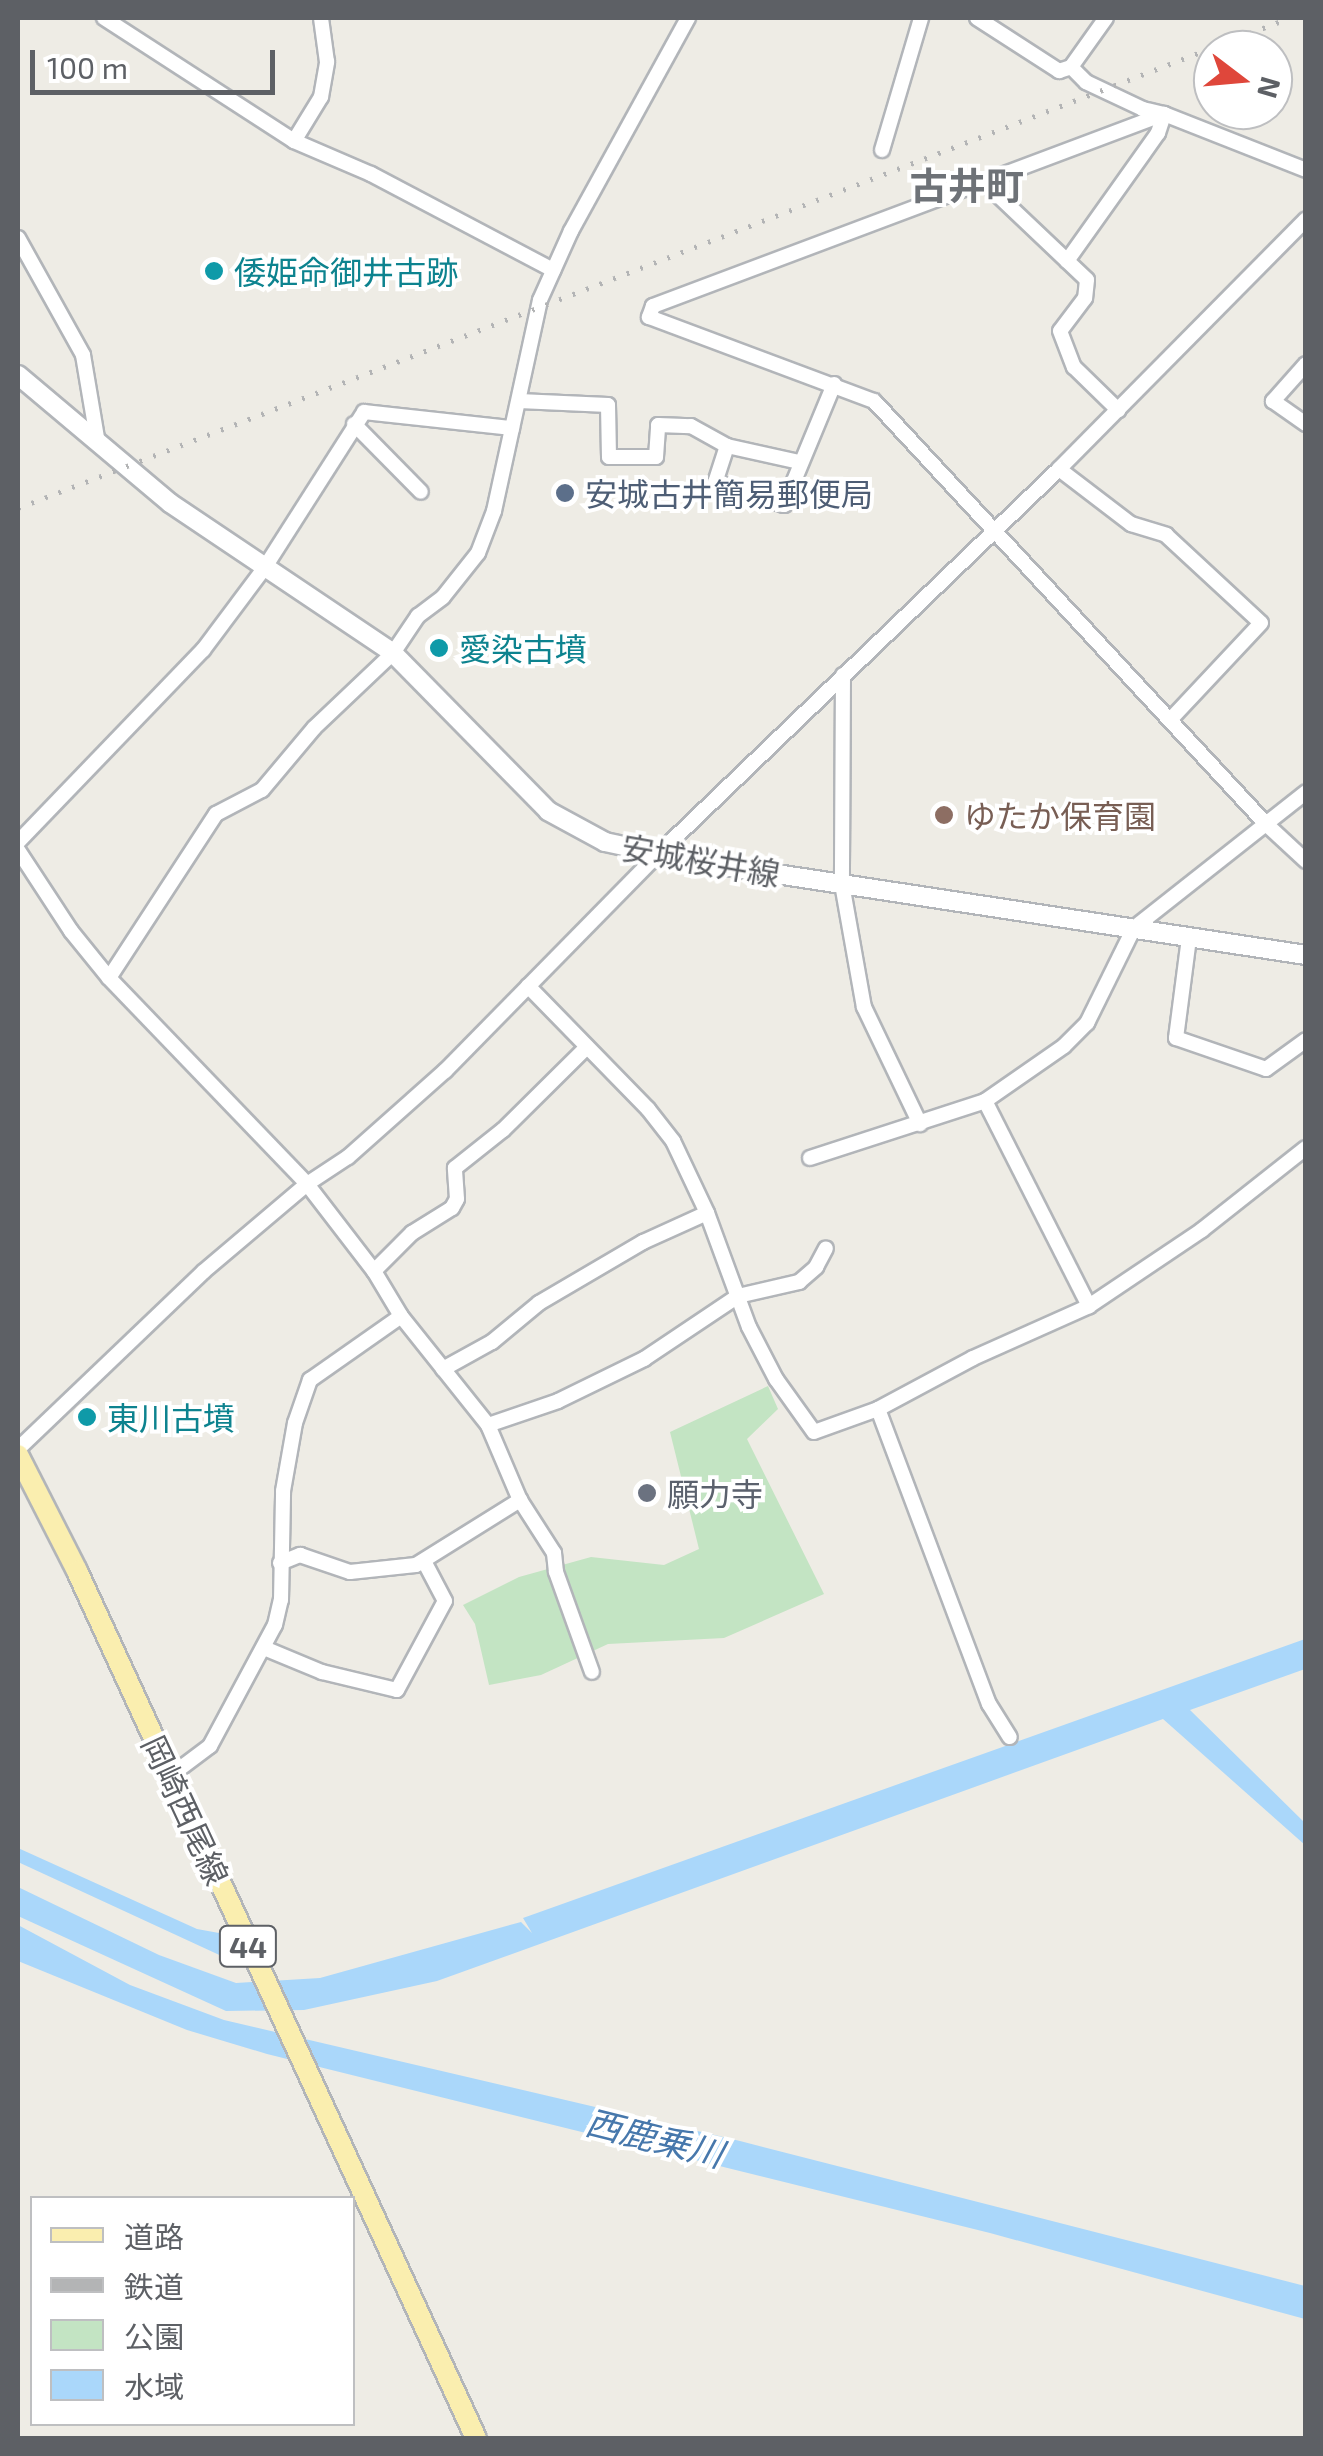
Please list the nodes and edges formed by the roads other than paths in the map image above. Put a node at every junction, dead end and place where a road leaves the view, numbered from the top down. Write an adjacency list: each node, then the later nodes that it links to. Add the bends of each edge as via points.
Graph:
1 (104, 18): 9 (street)
2 (321, 18): 9 (street, via 327,62 321,97)
3 (688, 18): 16 (street)
4 (921, 18): 10 (street)
5 (976, 18): 7 (street, via 1059,71)
6 (1106, 18): 7 (street)
7 (1071, 66): 8 (street, via 1086,82)
8 (1164, 114): 11 (street); 12 (street); 15 (street, via 1158,133)
9 (294, 141): 16 (street)
10 (882, 150)
11 (1306, 170)
12 (986, 184): 15 (street); 19 (street, via 649,311 651,321)
13 (1306, 219): 21 (street)
14 (18, 238): 25 (street, via 83,356)
15 (1067, 260): 21 (street, via 1087,280 1084,298 1060,331 1074,368)
16 (553, 270): 20 (street)
17 (1306, 364): 23 (street, via 1273,401)
18 (18, 376): 25 (main road, 安城桜井線)
19 (834, 384): 27 (street); 30 (street, via 874,401)
20 (518, 401): 24 (street); 26 (street, via 608,405 609,457 656,457 658,425 692,426)
21 (1118, 410): 28 (street)
22 (354, 424): 24 (street, via 364,412); 29 (street); 31 (street)
23 (1306, 424)
24 (512, 428): 32 (street, via 478,553 418,616)
25 (98, 444): 31 (main road, 安城桜井線, via 170,503)
26 (728, 446): 27 (street); 27 (street, via 714,482 784,506)
27 (799, 462)
28 (1059, 469): 30 (street); 34 (street, via 1131,524 1166,535 1260,623)
29 (421, 492)
30 (992, 532): 33 (street); 34 (street)
31 (265, 566): 32 (main road, 安城桜井線); 37 (street, via 202,650)
32 (393, 654): 39 (main road, 安城桜井線, via 548,812 605,842); 45 (street, via 314,728 262,790 216,814)
33 (843, 675): 39 (street); 41 (street)
34 (1170, 720): 36 (street)
35 (1306, 792): 36 (street)
36 (1265, 823): 40 (street); 42 (street)
37 (18, 842)
38 (18, 850): 45 (street)
39 (658, 854): 41 (main road, 安城桜井線); 46 (street)
40 (1306, 861)
41 (842, 884): 42 (main road, 安城桜井線); 50 (street, via 864,1007)
42 (1134, 928): 43 (main road, 安城桜井線); 49 (street, via 1087,1023)
43 (1188, 938): 44 (main road, 安城桜井線); 47 (street, via 1176,1038 1266,1069)
44 (1306, 955)
45 (109, 978): 53 (street)
46 (528, 986): 48 (street); 53 (street, via 445,1071)
47 (1306, 1040)
48 (588, 1048): 54 (street, via 673,1142); 56 (street, via 454,1168 452,1208 412,1233)
49 (985, 1101): 50 (street); 58 (street)
50 (920, 1124): 52 (street)
51 (1306, 1148): 58 (street, via 1202,1230)
52 (810, 1158)
53 (307, 1184): 56 (street); 63 (street, via 204,1272)
54 (706, 1214): 57 (street); 60 (street, via 539,1303 492,1342)
55 (826, 1248): 57 (street, via 799,1282)
56 (374, 1271): 59 (street)
57 (738, 1296): 61 (street, via 776,1379 814,1432); 62 (street, via 644,1359 558,1401)
58 (1088, 1306): 61 (street)
59 (401, 1316): 60 (street); 66 (street, via 310,1380 283,1491)
60 (443, 1369): 62 (street)
61 (878, 1409): 69 (street, via 989,1704)
62 (488, 1425): 64 (street)
63 (18, 1452): 70 (main road, 岡崎西尾線 / 44)
64 (520, 1500): 65 (street); 68 (street, via 554,1552)
65 (424, 1561): 66 (street, via 350,1572 300,1555); 67 (street, via 445,1601 396,1690 322,1672)
66 (280, 1563): 67 (street, via 281,1600)
67 (264, 1648): 70 (street, via 210,1746)
68 (592, 1672)
69 (1010, 1736)
70 (170, 1776): 71 (main road, 岡崎西尾線 / 44)
71 (476, 2438)

